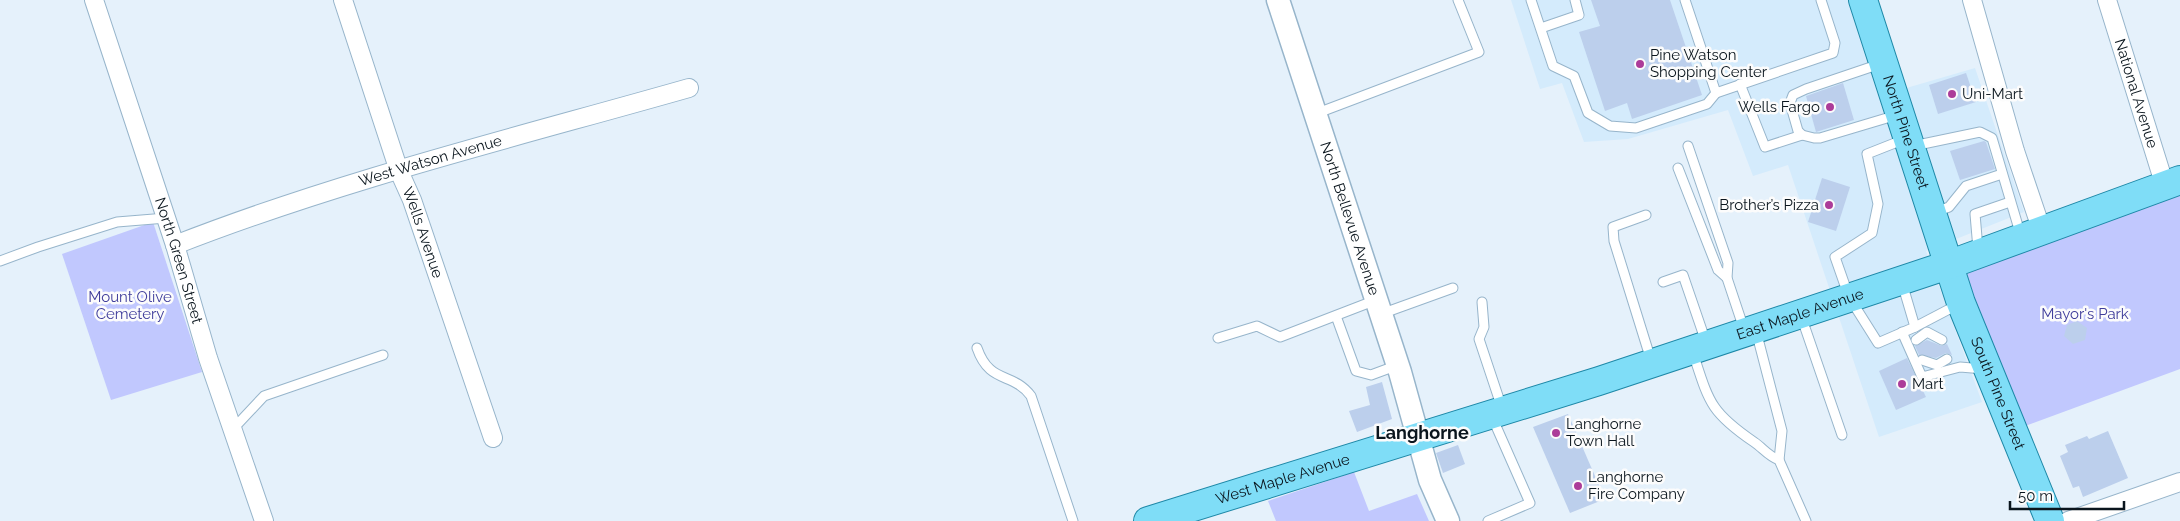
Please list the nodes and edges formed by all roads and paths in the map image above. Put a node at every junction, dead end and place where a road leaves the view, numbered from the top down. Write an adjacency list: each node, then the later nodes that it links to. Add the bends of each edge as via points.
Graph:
1 (94, 0): 28 (street, North Green Street)
2 (343, 0): 22 (street, Wells Avenue)
3 (1278, 0): 17 (street, North Bellevue Avenue)
4 (1458, 0): 17 (lane, via 1479,52)
5 (1532, 0): 12 (lane)
6 (1575, 0): 12 (lane, via 1579,15)
7 (1685, 0): 16 (lane)
8 (1821, 0): 14 (lane, via 1835,43 1833,53)
9 (1863, 0): 13 (main road, North Pine Street)
10 (1972, 0): 29 (street, via 2015,151)
11 (2107, 0): 24 (street, National Avenue)
12 (1541, 28): 16 (lane, via 1554,66 1574,76 1588,113 1610,126 1636,128 1707,104)
13 (1882, 63): 18 (main road, North Pine Street); 19 (lane, via 1793,95 1790,103)
14 (1740, 84): 16 (lane); 19 (lane, via 1764,147)
15 (689, 88): 22 (street, West Watson Avenue)
16 (1716, 93)
17 (1315, 114): 41 (street, North Bellevue Avenue)
18 (1905, 133): 19 (lane, via 1820,138); 23 (lane, via 1980,132 1992,138); 26 (main road, North Pine Street); 38 (lane, via 1867,154 1878,204 1872,233 1835,257)
19 (1802, 135)
20 (1688, 146): 34 (lane, via 1728,263)
21 (1678, 168): 34 (lane, via 1718,270)
22 (399, 171): 30 (street, West Watson Avenue); 63 (street, Wells Avenue, via 412,200)
23 (2002, 174): 25 (lane); 26 (lane, via 1966,186 1950,207)
24 (2172, 183): 29 (main road, East Maple Avenue)
25 (2010, 202): 29 (lane); 31 (lane, via 1975,214)
26 (1931, 214): 33 (main road, North Pine Street)
27 (1646, 215): 56 (lane, via 1614,227 1614,242)
28 (166, 218): 30 (street, North Green Street); 32 (lane, via 116,222)
29 (2031, 235): 31 (main road, East Maple Avenue)
30 (175, 245): 61 (street, North Green Street)
31 (1979, 254): 33 (main road, East Maple Avenue)
32 (0, 261)
33 (1948, 265): 35 (main road, East Maple Avenue); 40 (main road, South Pine Street)
34 (1727, 278): 45 (lane)
35 (1901, 280): 38 (main road, East Maple Avenue); 44 (lane)
36 (1663, 282): 51 (lane, via 1683,275)
37 (1453, 288): 41 (lane)
38 (1849, 297): 42 (main road, East Maple Avenue); 47 (lane, via 1878,343)
39 (1482, 302): 60 (lane, via 1484,327 1479,339)
40 (1961, 303): 46 (lane); 59 (main road, South Pine Street)
41 (1379, 307): 43 (lane); 57 (street, North Bellevue Avenue)
42 (1800, 314): 45 (main road, East Maple Avenue); 62 (lane)
43 (1336, 316): 48 (lane, via 1280,337 1258,326); 57 (lane, via 1356,371 1371,375)
44 (1914, 327): 46 (lane); 47 (lane)
45 (1750, 330): 51 (main road, East Maple Avenue); 65 (lane, via 1782,431)
46 (1927, 331): 49 (lane); 50 (lane)
47 (1902, 332): 58 (lane, via 1922,377)
48 (1218, 338)
49 (1916, 340)
50 (1942, 340)
51 (1699, 347): 56 (main road, East Maple Avenue); 65 (lane, via 1708,399 1720,416 1768,455)
52 (977, 348): 68 (lane, via 982,362 990,371 1025,388 1031,396)
53 (383, 354): 61 (lane, via 264,396)
54 (1947, 359): 58 (lane)
55 (1922, 360): 58 (lane)
56 (1652, 363): 60 (main road, East Maple Avenue)
57 (1398, 365): 64 (street, North Bellevue Avenue)
58 (1938, 366): 59 (lane)
59 (1987, 369): 73 (main road, South Pine Street)
60 (1497, 413): 64 (main road, East Maple Avenue); 71 (lane, via 1530,503)
61 (233, 429): 67 (street, North Green Street)
62 (1842, 436)
63 (492, 438)
64 (1417, 438): 69 (main road, West Maple Avenue); 70 (street, North Bellevue Avenue, via 1430,480)
65 (1779, 460): 72 (lane)
66 (2180, 482): 74 (street)
67 (264, 521)
68 (1073, 521)
69 (1148, 521)
70 (1448, 521)
71 (1488, 521)
72 (1806, 521)
73 (2050, 521)
74 (2068, 521)

